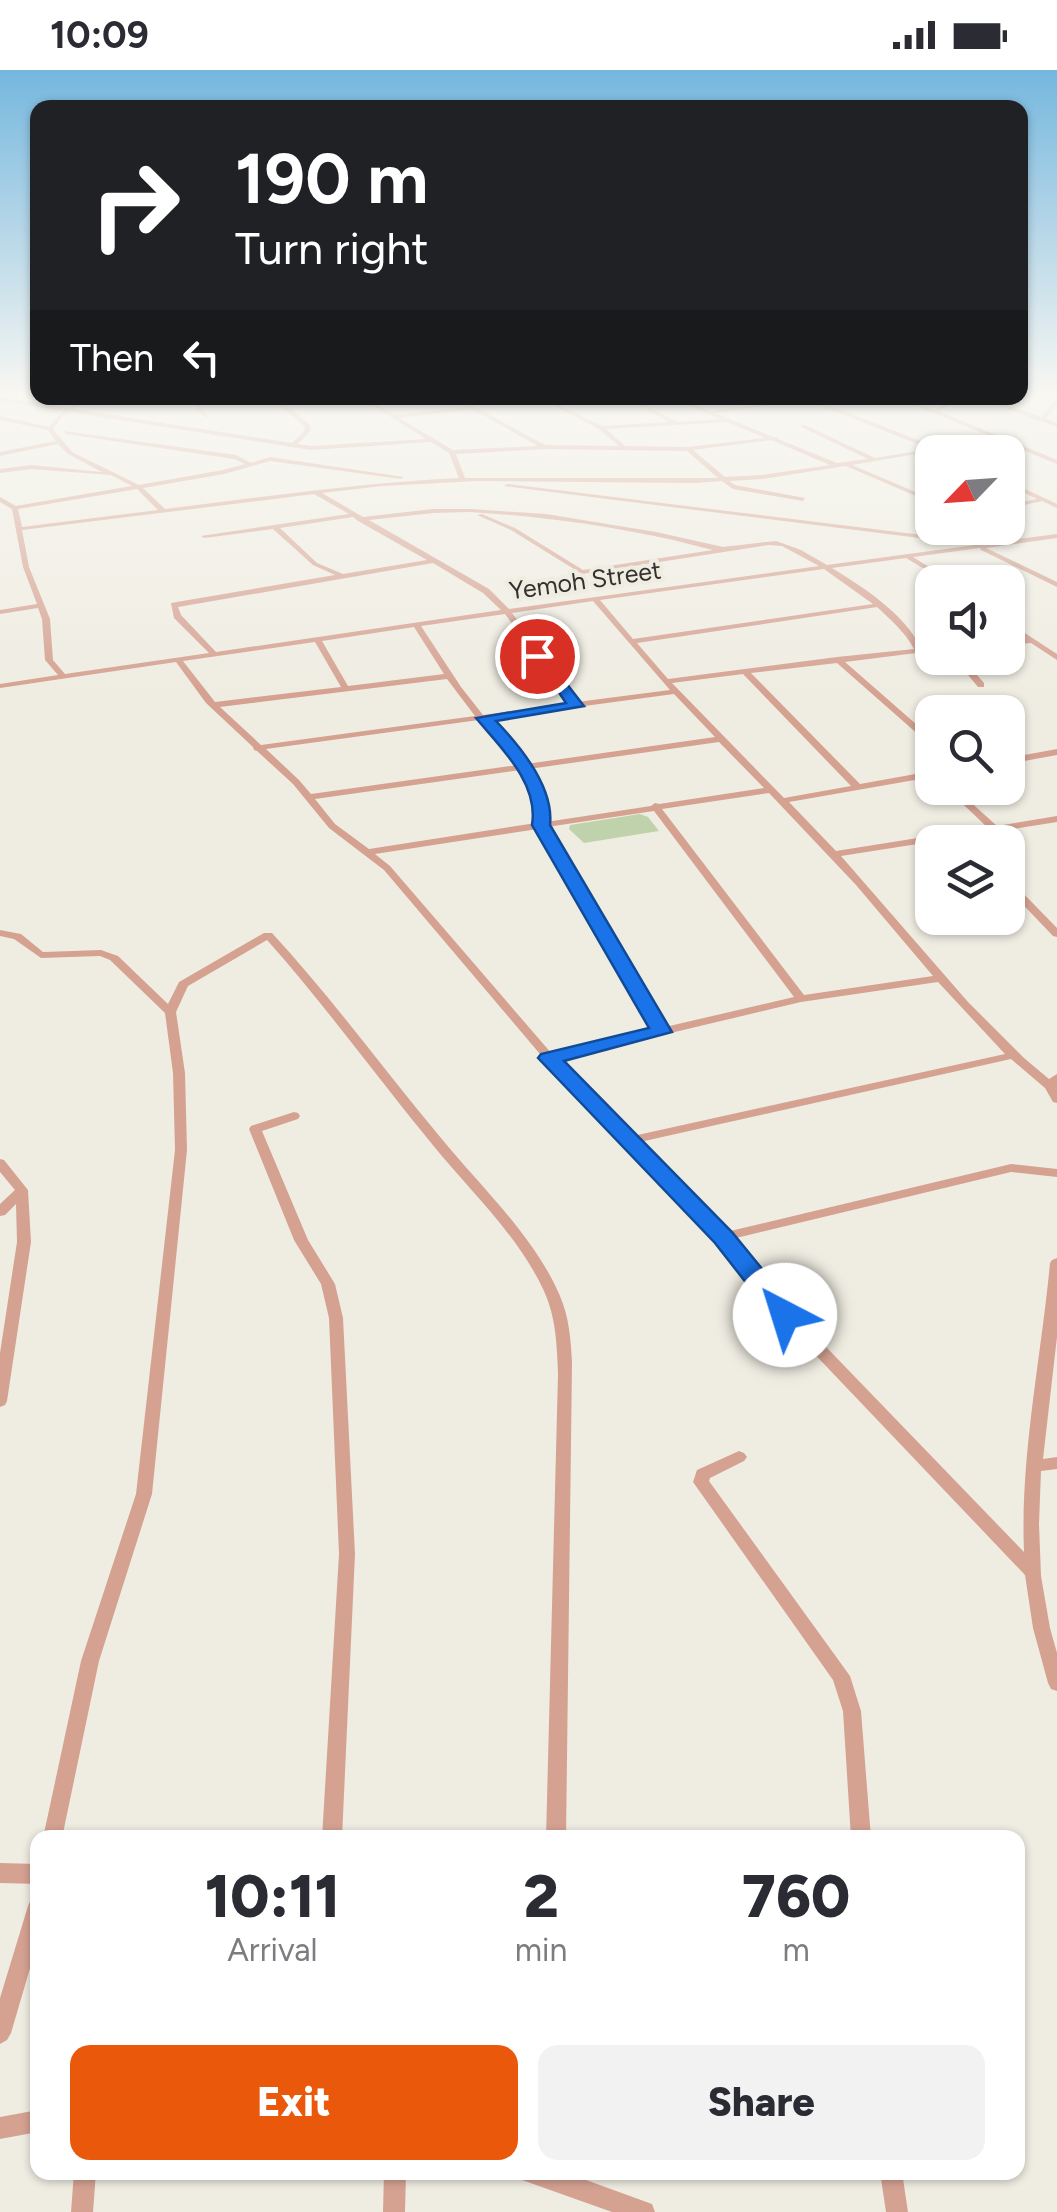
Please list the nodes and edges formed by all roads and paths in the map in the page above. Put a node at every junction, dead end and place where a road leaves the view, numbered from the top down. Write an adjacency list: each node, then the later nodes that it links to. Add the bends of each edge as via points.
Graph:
1 (93, 493): 14 (street)
2 (148, 493): 15 (street)
3 (297, 493): 15 (street)
4 (315, 493): 17 (street)
5 (584, 493): 22 (street)
6 (765, 493): 10 (street)
7 (1029, 493): 11 (street)
8 (1057, 498): 11 (street)
9 (0, 499): 14 (street)
10 (803, 499)
11 (1042, 500): 12 (street); 13 (street)
12 (1025, 503)
13 (1057, 506)
14 (15, 508): 19 (street)
15 (163, 511): 19 (street)
16 (474, 512): 17 (street); 24 (street); 24 (street, via 582,572)
17 (356, 518): 18 (street); 26 (street)
18 (274, 526): 20 (street); 29 (street, via 315,564)
19 (18, 530): 32 (street)
20 (204, 536)
21 (1057, 536): 22 (street, Yemoh Street)
22 (996, 546): 23 (street, Yemoh Street)
23 (982, 548): 25 (street, Yemoh Street); 30 (street)
24 (726, 549): 28 (street, via 779,543)
25 (908, 557): 27 (street); 28 (street, Yemoh Street)
26 (434, 561): 29 (street); 34 (street)
27 (921, 565)
28 (828, 567): 31 (street, Yemoh Street); 33 (street)
29 (342, 576): 44 (street, via 174,605 176,616)
30 (1057, 585)
31 (595, 598): 34 (street, Yemoh Street); 40 (street)
32 (39, 606): 35 (street); 49 (street, via 49,660)
33 (874, 606): 40 (street); 42 (street)
34 (507, 610): 36 (street, Yemoh Street); 58 (street)
35 (0, 612)
36 (416, 625): 38 (street, Yemoh Street); 51 (street)
37 (1025, 636): 39 (street)
38 (317, 639): 44 (street, Yemoh Street); 55 (street)
39 (1032, 641): 41 (street); 45 (street)
40 (631, 642): 52 (street)
41 (1025, 642)
42 (915, 643)
43 (915, 650): 47 (street)
44 (213, 653): 46 (street, Yemoh Street)
45 (1057, 658)
46 (177, 659): 49 (street, Yemoh Street); 57 (street)
47 (837, 659): 48 (street); 60 (street)
48 (745, 672): 52 (street); 67 (street)
49 (62, 675): 53 (street, Yemoh Street)
50 (972, 675): 54 (street)
51 (450, 676): 55 (street); 59 (street)
52 (669, 681): 56 (street)
53 (0, 686)
54 (981, 686)
55 (346, 689): 57 (street)
56 (677, 691): 58 (street); 61 (street)
57 (214, 705): 62 (street)
58 (576, 706): 59 (street)
59 (484, 718): 62 (street); 65 (street)
60 (915, 727)
61 (720, 738): 65 (street); 68 (street)
62 (257, 748): 69 (street)
63 (1057, 752): 64 (street)
64 (1025, 758)
65 (522, 765): 69 (street); 74 (street, via 544,805)
66 (915, 777): 67 (street)
67 (858, 787): 70 (street)
68 (769, 790): 70 (street); 72 (street)
69 (310, 797): 78 (street)
70 (780, 801): 79 (street)
71 (969, 805): 75 (street)
72 (655, 806): 74 (street); 84 (street)
73 (1057, 818): 76 (street)
74 (541, 825): 78 (street); 86 (street)
75 (991, 825)
76 (1018, 825)
77 (915, 845): 79 (street)
78 (366, 853): 88 (street, via 387,868)
79 (834, 854): 83 (street)
80 (1025, 901): 82 (street)
81 (0, 933): 85 (street, via 16,936 40,955 114,958)
82 (1057, 934)
83 (942, 978): 84 (street); 87 (street)
84 (801, 999): 86 (street)
85 (170, 1012): 105 (street, via 181,1150 144,1494 90,1661); 107 (street, via 183,984 268,935 488,1198 550,1288 564,1331 565,1374)
86 (662, 1032): 88 (street)
87 (1010, 1056): 89 (street); 91 (street)
88 (549, 1058): 91 (street)
89 (1055, 1088)
90 (294, 1116): 106 (street, via 255,1129 301,1240 328,1284 336,1318 347,1554)
91 (628, 1141): 96 (street)
92 (0, 1163): 94 (street)
93 (1057, 1173): 96 (street, via 1011,1168)
94 (22, 1190): 95 (street); 99 (street, via 24,1242)
95 (0, 1212)
96 (723, 1238): 103 (street, via 769,1298)
97 (1057, 1263): 98 (street)
98 (1057, 1294): 102 (street)
99 (0, 1401)
100 (738, 1457): 108 (street, via 703,1474 701,1482 841,1676 852,1710)
101 (1057, 1463): 102 (street)
102 (1034, 1466): 103 (street)
103 (1029, 1570): 104 (street)
104 (1057, 1683)
105 (54, 1830)
106 (332, 1830)
107 (556, 1830)
108 (860, 1830)
109 (0, 1873): 110 (street)
110 (30, 1874)
111 (30, 1933): 112 (street)
112 (0, 2034)
113 (30, 2122): 114 (street)
114 (0, 2128)
115 (84, 2180): 119 (street)
116 (395, 2180): 120 (street)
117 (555, 2180): 121 (street)
118 (892, 2180): 122 (street)
119 (82, 2212)
120 (394, 2212)
121 (644, 2212)
122 (897, 2212)

